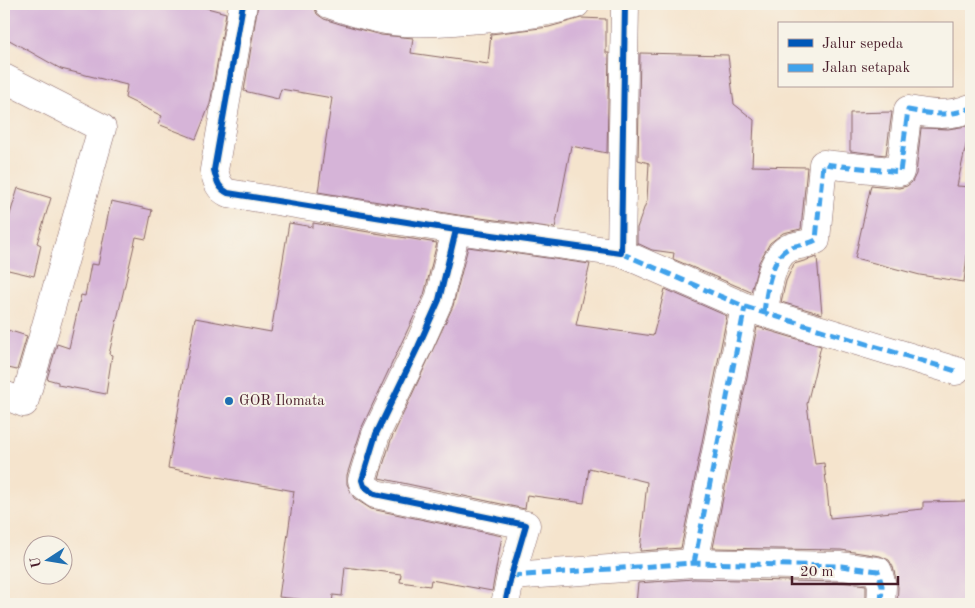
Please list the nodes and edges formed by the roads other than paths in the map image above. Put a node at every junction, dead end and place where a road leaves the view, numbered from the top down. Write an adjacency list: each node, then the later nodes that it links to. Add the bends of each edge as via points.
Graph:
1 (243, 4): 7 (street, via 214,170 218,186 228,193)
2 (329, 4): 3 (street, via 367,17 394,22 426,22 514,16)
3 (576, 4)
4 (626, 4): 8 (street)
5 (4, 78): 11 (street, via 102,128 24,403)
6 (971, 108): 9 (street, via 938,115 908,110 900,172 822,164 816,240 790,247 778,258 769,286)
7 (456, 230): 8 (street); 13 (street, via 439,300 376,434 362,480 364,486 375,494 526,526)
8 (621, 254): 9 (street)
9 (754, 310): 10 (street); 12 (street)
10 (956, 371)
11 (4, 395)
12 (694, 563): 13 (street); 15 (street, via 841,566 878,571 882,586)
13 (511, 576): 14 (street)
14 (505, 604)
15 (881, 604)

